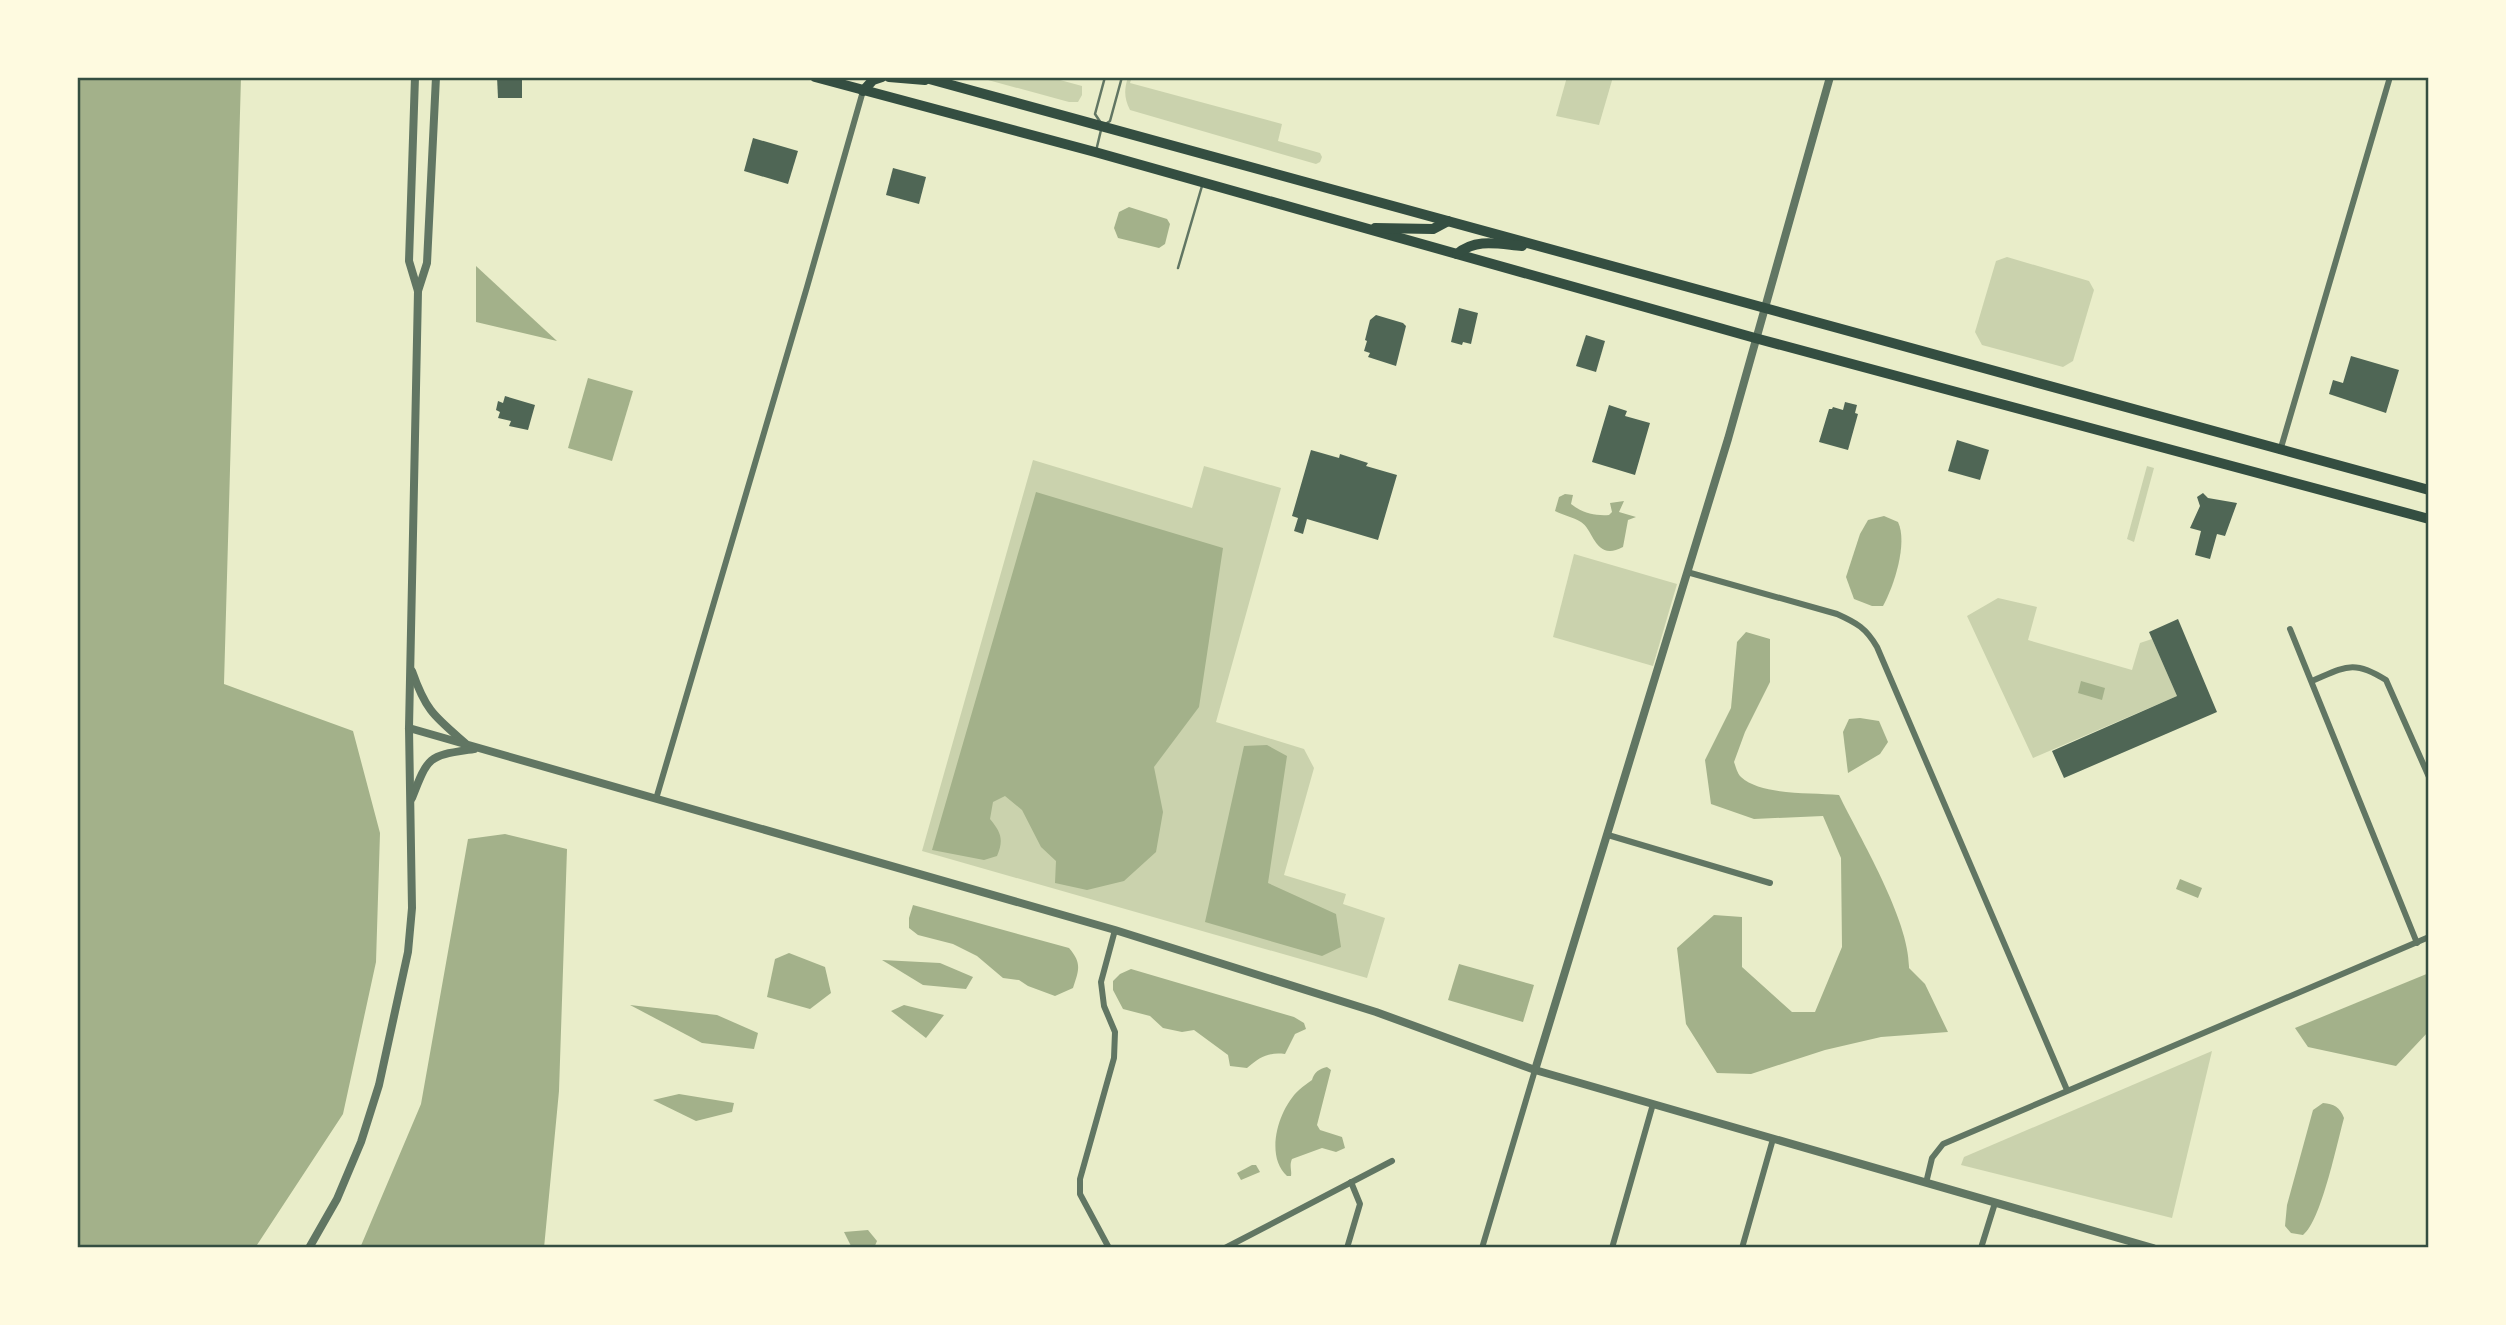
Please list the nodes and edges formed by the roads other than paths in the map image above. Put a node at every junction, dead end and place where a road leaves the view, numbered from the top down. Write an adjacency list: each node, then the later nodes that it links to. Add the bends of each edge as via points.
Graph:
1 (415, 77): 21 (street, via 409,261)
2 (436, 77): 21 (street, via 427,263)
3 (815, 77): 12 (main road)
4 (882, 77): 12 (main road)
5 (890, 77): 11 (main road)
6 (922, 77): 11 (main road)
7 (1105, 77): 13 (lane, via 1095,114)
8 (1122, 77): 13 (lane, via 1110,121)
9 (1830, 77): 22 (street)
10 (2390, 77): 24 (street)
11 (940, 82): 13 (main road)
12 (863, 91): 14 (main road); 35 (street)
13 (1102, 126): 14 (lane); 16 (main road)
14 (1095, 152): 15 (main road)
15 (1203, 183): 17 (main road); 20 (lane)
16 (1448, 221): 17 (main road, via 1433,229); 18 (main road)
17 (1368, 229): 19 (main road)
18 (1543, 247): 19 (main road, via 1483,242 1468,245); 22 (main road)
19 (1457, 254): 23 (main road)
20 (1178, 268)
21 (418, 292): 29 (street)
22 (1763, 308): 23 (street); 24 (main road)
23 (1755, 338): 26 (main road); 27 (street)
24 (2280, 451): 25 (main road)
25 (2429, 490)
26 (2428, 518)
27 (1687, 572): 37 (street); 43 (street, via 1837,614 1868,632)
28 (2290, 629): 30 (street)
29 (410, 667): 31 (street); 32 (street, via 430,713)
30 (2312, 681): 34 (street, via 2348,666 2386,680); 41 (street)
31 (409, 728): 32 (street); 36 (street)
32 (467, 745): 33 (street)
33 (479, 748): 35 (street); 36 (street, via 430,760)
34 (2429, 777)
35 (656, 799): 39 (street)
36 (411, 800): 50 (street, via 412,908 393,1026 361,1142 337,1199)
37 (1608, 835): 38 (street); 42 (street)
38 (1770, 883)
39 (1115, 930): 42 (street, via 1376,1012); 51 (street, via 1101,982 1104,1006 1115,1032 1114,1058 1080,1179 1080,1194)
40 (2429, 937): 41 (street)
41 (2417, 943): 43 (street)
42 (1535, 1070): 44 (street); 54 (street)
43 (2067, 1090): 48 (street, via 1943,1144 1932,1158)
44 (1653, 1104): 45 (street); 55 (street)
45 (1773, 1139): 48 (street); 56 (street)
46 (1392, 1161): 47 (street)
47 (1352, 1182): 52 (street); 53 (street, via 1360,1204)
48 (1926, 1183): 49 (street)
49 (1995, 1203): 57 (street); 58 (street)
50 (309, 1248)
51 (1109, 1248)
52 (1225, 1248)
53 (1347, 1248)
54 (1482, 1248)
55 (1612, 1248)
56 (1742, 1248)
57 (1981, 1248)
58 (2153, 1248)

